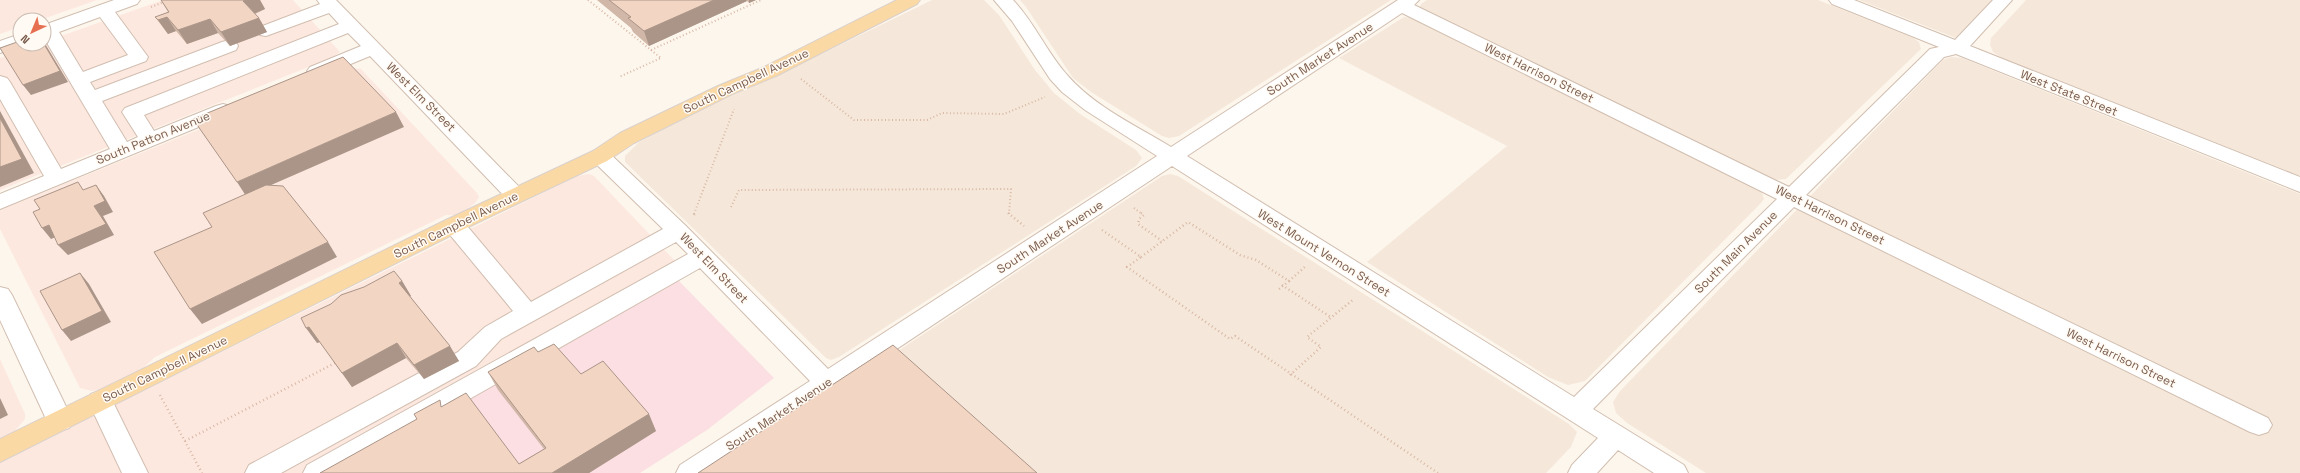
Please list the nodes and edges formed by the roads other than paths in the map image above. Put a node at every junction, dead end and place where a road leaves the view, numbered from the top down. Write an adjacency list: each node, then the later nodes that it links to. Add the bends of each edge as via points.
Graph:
1 (131, 0): 8 (street)
2 (911, 0): 25 (main road, South Campbell Avenue, via 776,68 634,134)
3 (1003, 0): 26 (street, West Mount Vernon Street, via 1025,25 1056,74 1073,92)
4 (1838, 0): 17 (street, West State Street)
5 (2003, 0): 17 (street)
6 (329, 3): 9 (street, West Elm Street); 11 (street)
7 (1406, 3): 26 (street, South Market Avenue); 30 (street, West Harrison Street)
8 (104, 10): 10 (street); 19 (street, via 139,57)
9 (351, 26): 16 (street, West Elm Street); 23 (street, via 132,112)
10 (52, 28)
11 (266, 31)
12 (52, 39): 19 (street)
13 (12, 43): 15 (street)
14 (229, 46): 21 (street)
15 (0, 47)
16 (373, 48): 18 (street); 29 (street, West Elm Street)
17 (1958, 48): 28 (street, West State Street); 30 (street, South Main Avenue, via 1937,53)
18 (301, 78)
19 (79, 80): 21 (street)
20 (0, 82): 27 (street)
21 (90, 99): 24 (street)
22 (243, 102): 23 (street, South Patton Avenue)
23 (150, 140): 24 (street, South Patton Avenue)
24 (122, 151): 27 (street, South Patton Avenue)
25 (600, 156): 29 (main road, South Campbell Avenue); 32 (street, West Elm Street)
26 (1171, 158): 37 (street, South Market Avenue); 39 (street, West Mount Vernon Street)
27 (56, 178): 31 (street, South Patton Avenue)
28 (2300, 185)
29 (516, 195): 33 (main road, South Campbell Avenue)
30 (1792, 196): 39 (street, South Main Avenue); 41 (street, West Harrison Street)
31 (0, 202)
32 (686, 223): 34 (street, West Elm Street); 36 (street)
33 (454, 225): 36 (street); 38 (main road, South Campbell Avenue)
34 (703, 256): 37 (street, West Elm Street); 46 (street)
35 (0, 295): 40 (street)
36 (528, 314): 45 (street, via 494,333 467,359)
37 (827, 383): 47 (street, South Market Avenue)
38 (100, 401): 40 (main road, South Campbell Avenue); 44 (street)
39 (1576, 410): 42 (street, West Mount Vernon Street)
40 (60, 421): 43 (main road, South Campbell Avenue)
41 (2259, 425)
42 (1616, 436): 48 (street); 49 (street, West Mount Vernon Street)
43 (0, 451)
44 (135, 473)
45 (258, 473)
46 (316, 473)
47 (689, 473)
48 (1581, 473)
49 (1675, 473)

